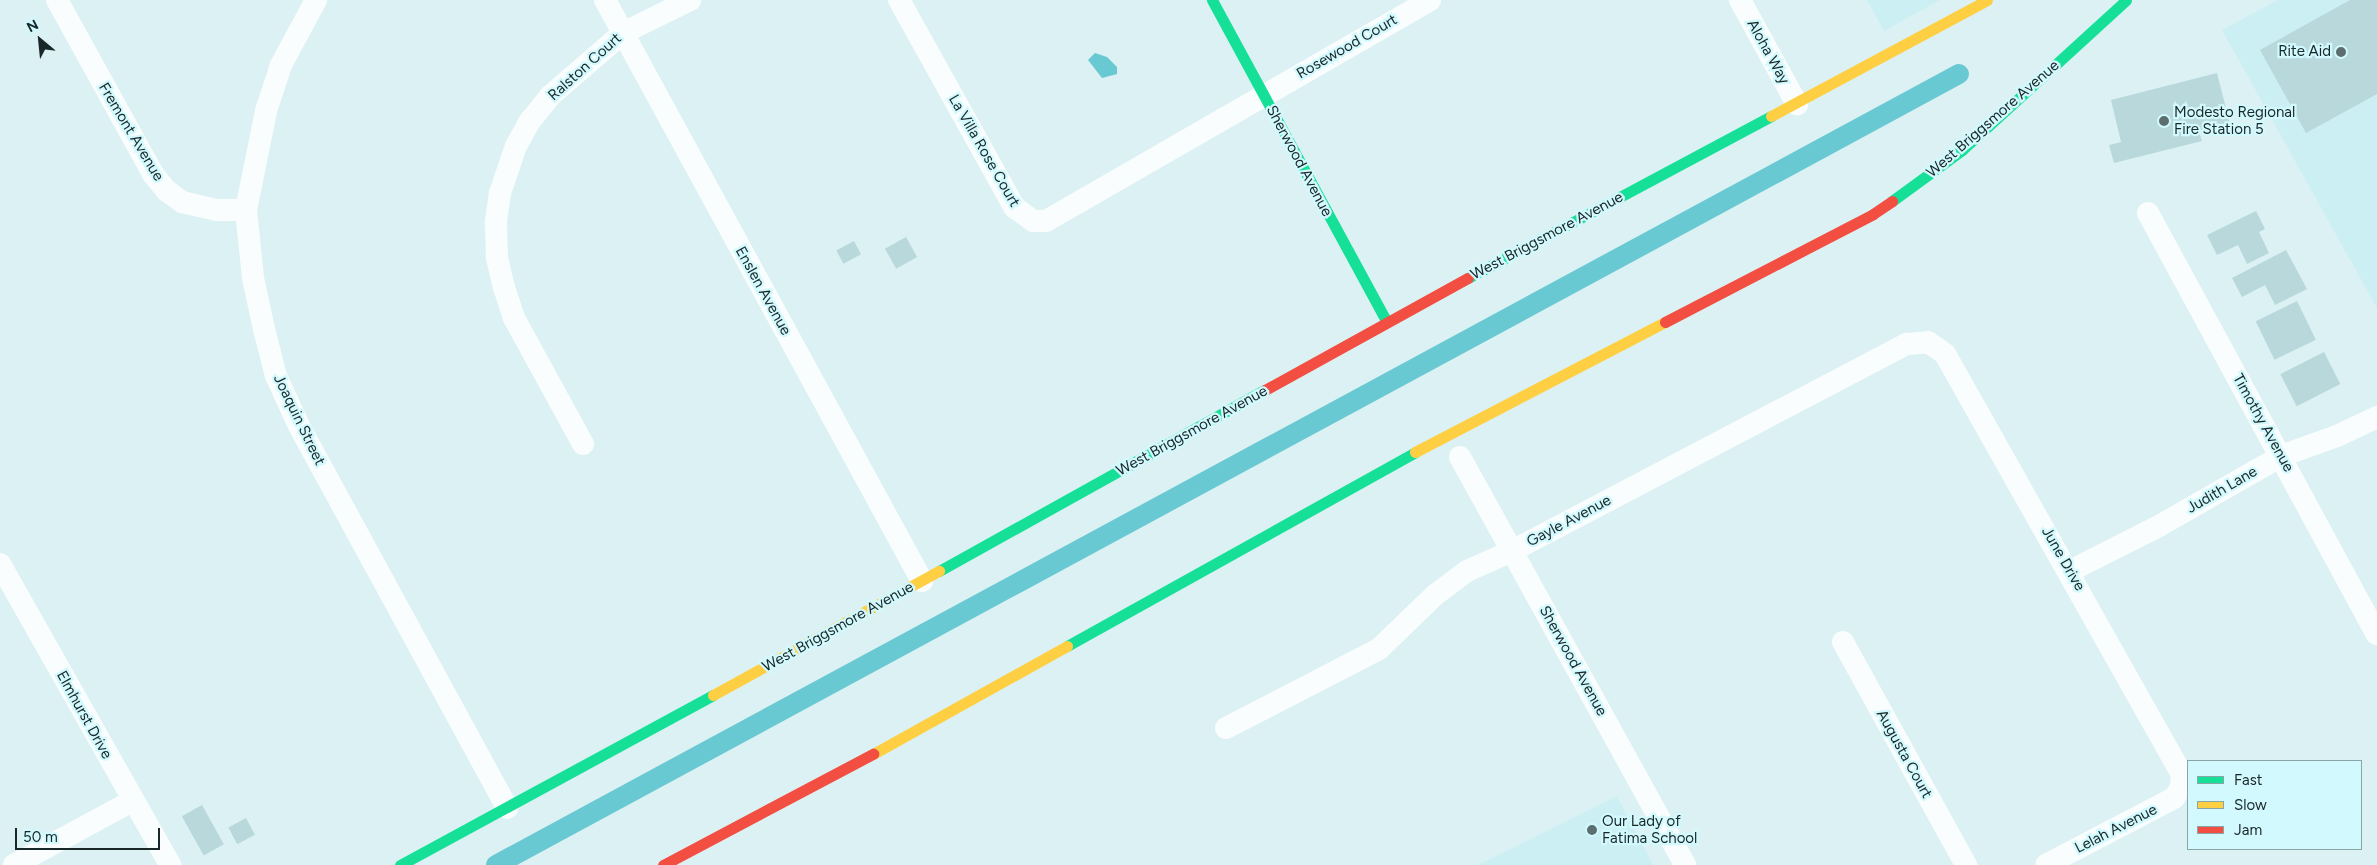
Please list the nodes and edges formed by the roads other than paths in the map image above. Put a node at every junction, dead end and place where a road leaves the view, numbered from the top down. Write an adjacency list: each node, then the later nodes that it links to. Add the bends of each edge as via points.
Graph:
1 (57, 0): 14 (street, Fremont Avenue, via 153,174 167,191 182,202 217,210)
2 (316, 0): 14 (street, Joaquin Street, via 278,74 254,160)
3 (605, 0): 11 (street, Enslen Avenue)
4 (690, 0): 11 (street, Ralston Court)
5 (900, 0): 12 (street, La Villa Rose Court, via 1014,207 1033,221 1059,217)
6 (1212, 0): 12 (main road, Sherwood Avenue)
7 (1430, 0): 12 (street, Rosewood Court)
8 (1740, 0): 13 (street, Aloha Way)
9 (1987, 0): 13 (main road, West Briggsmore Avenue)
10 (2126, 0): 36 (main road, West Briggsmore Avenue, via 1962,150 1873,214 1448,434 851,766)
11 (623, 33): 19 (street, Ralston Court, via 550,96 530,121 507,169 496,221 498,257 514,318); 25 (street, Enslen Avenue)
12 (1264, 96): 16 (main road, Sherwood Avenue)
13 (1797, 104): 16 (main road, West Briggsmore Avenue)
14 (246, 210): 32 (street, Joaquin Street, via 253,278 276,376 299,426)
15 (2148, 214): 20 (street, Timothy Avenue)
16 (1387, 322): 25 (main road, West Briggsmore Avenue)
17 (1928, 342): 22 (street, Gayle Avenue, via 1907,344); 24 (street, June Drive, via 1945,354)
18 (2377, 417): 20 (street, Judith Lane, via 2337,436)
19 (583, 444)
20 (2281, 456): 24 (street, Judith Lane, via 2159,526); 27 (street, Timothy Avenue)
21 (1460, 457): 22 (street, Sherwood Avenue)
22 (1512, 551): 29 (street, Gayle Avenue, via 1467,571 1435,595 1389,642 1369,656); 37 (street, Sherwood Avenue)
23 (0, 564): 26 (street, Elmhurst Drive)
24 (2070, 571): 30 (street, June Drive, via 2179,766)
25 (922, 581): 32 (main road, West Briggsmore Avenue)
26 (6, 592): 31 (street, Elmhurst Drive)
27 (2377, 634)
28 (1843, 642): 38 (street, Augusta Court)
29 (1226, 728)
30 (2181, 786): 39 (street, Lelah Avenue, via 2167,803)
31 (132, 801): 33 (street); 34 (street, Elmhurst Drive)
32 (507, 808): 35 (main road, West Briggsmore Avenue)
33 (14, 865)
34 (170, 865)
35 (400, 865)
36 (663, 865)
37 (1685, 865)
38 (1966, 865)
39 (2046, 865)

